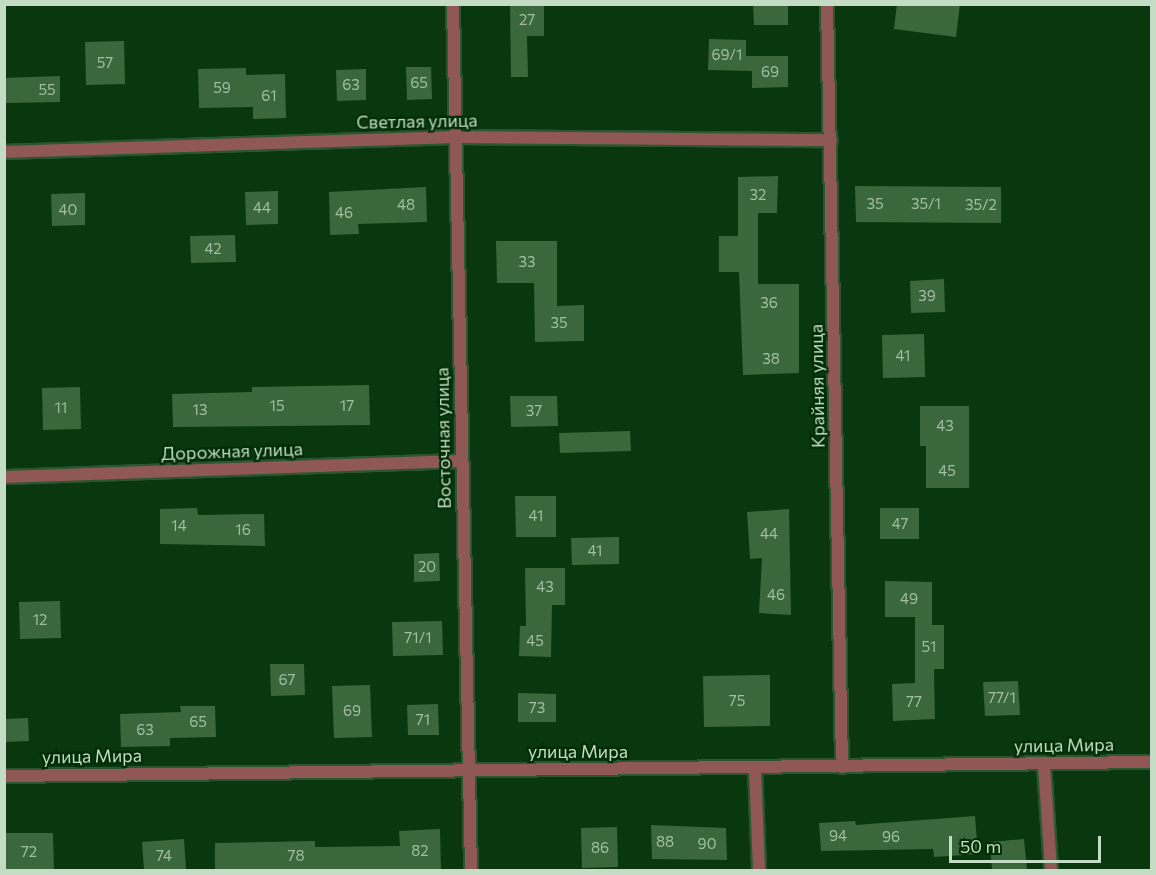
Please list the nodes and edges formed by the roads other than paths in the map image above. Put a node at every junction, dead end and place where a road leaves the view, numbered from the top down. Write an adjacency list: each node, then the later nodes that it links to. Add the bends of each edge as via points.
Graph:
1 (453, 4): 3 (street, Восточная улица)
2 (827, 4): 4 (street, Крайняя улица)
3 (456, 137): 4 (street, Светлая улица); 5 (street, Светлая улица); 6 (street, Восточная улица)
4 (831, 140): 10 (street, Крайняя улица)
5 (4, 152)
6 (461, 461): 7 (street, Дорожная улица); 11 (street, Восточная улица)
7 (4, 477)
8 (1152, 762): 9 (street, улица Мира)
9 (1044, 764): 10 (street, улица Мира); 16 (street)
10 (842, 767): 12 (street, улица Мира)
11 (468, 769): 12 (street, улица Мира); 13 (street, улица Мира); 14 (street, Восточная улица)
12 (755, 769): 15 (street)
13 (4, 776)
14 (471, 870)
15 (759, 870)
16 (1051, 870)

